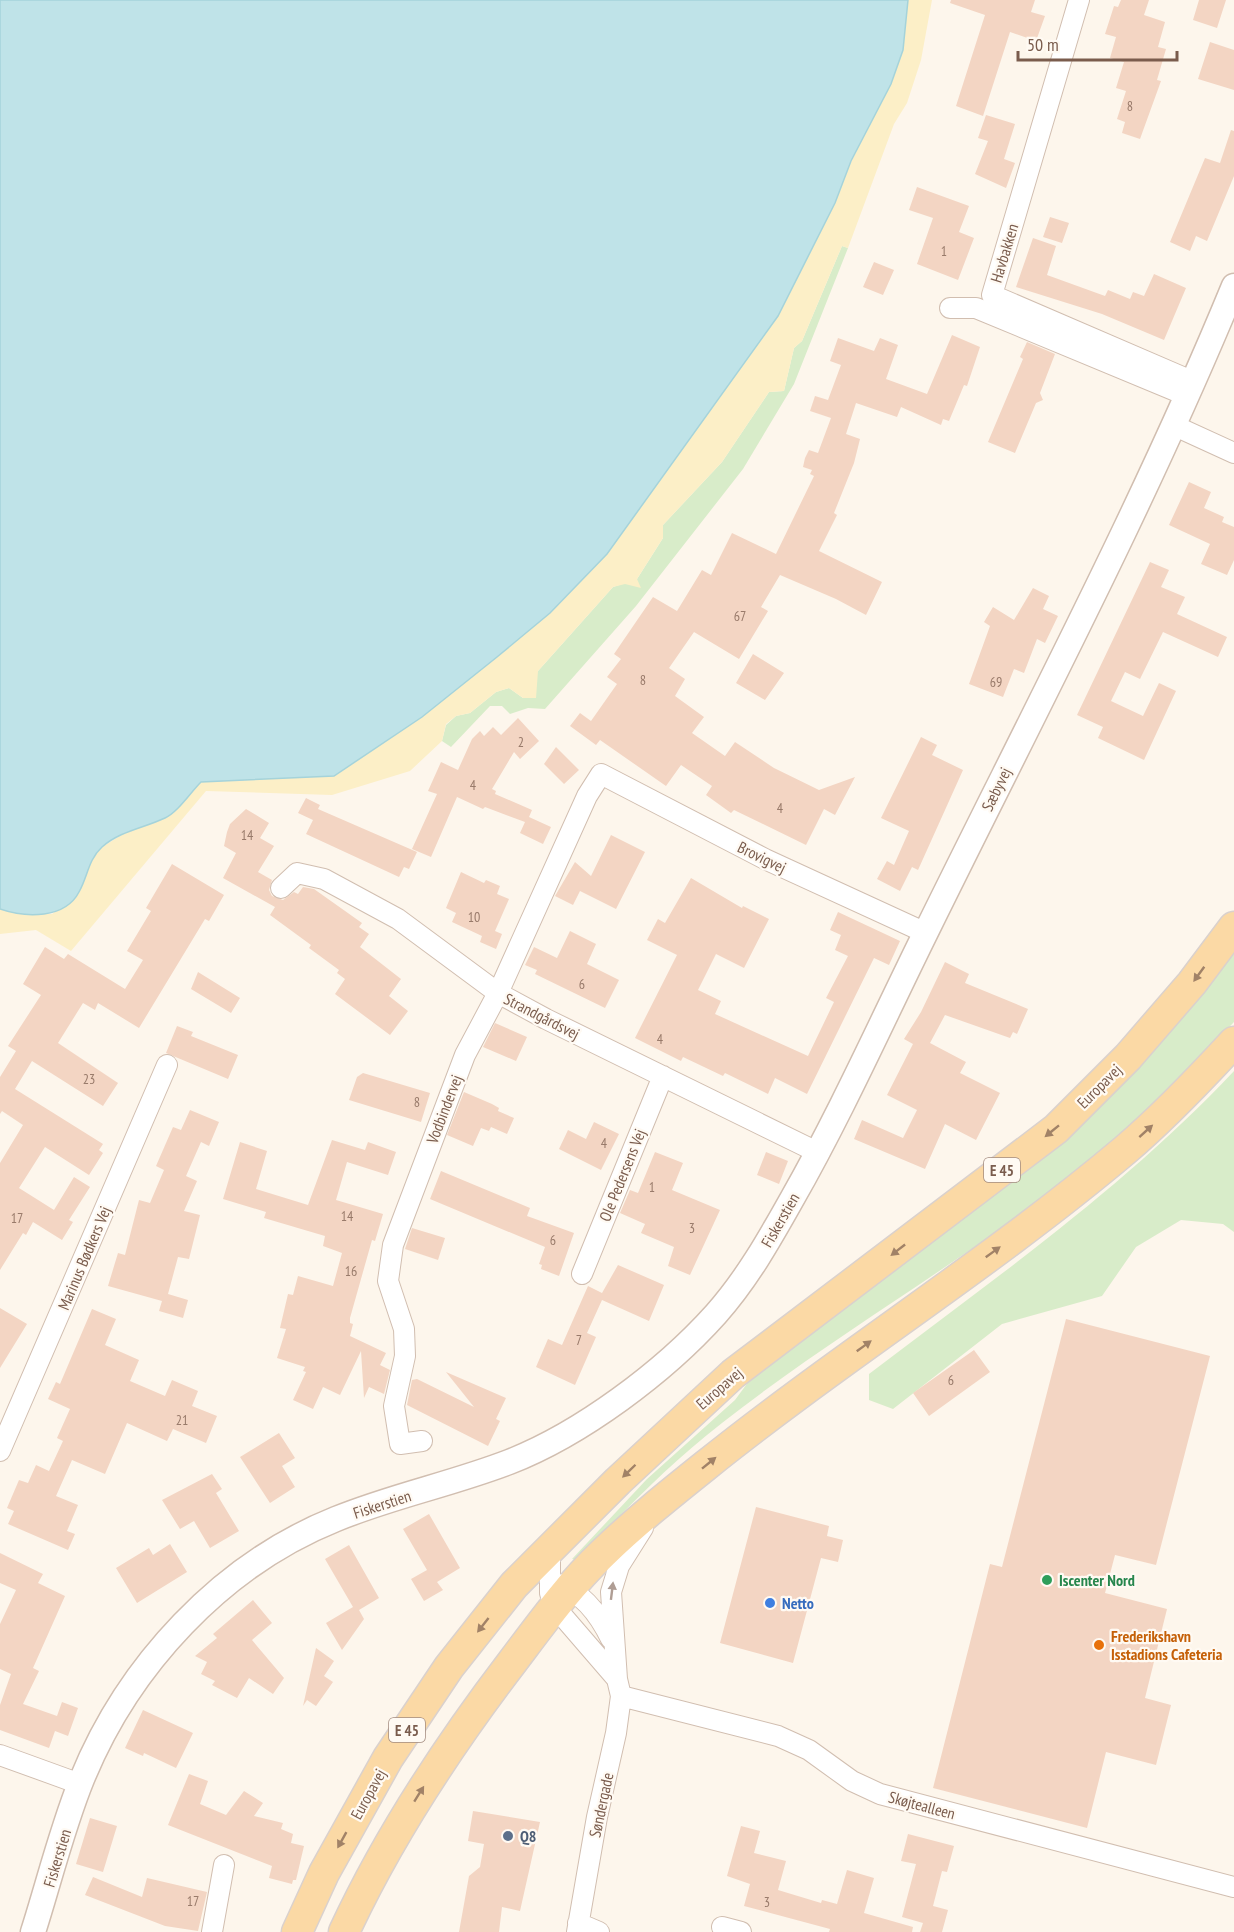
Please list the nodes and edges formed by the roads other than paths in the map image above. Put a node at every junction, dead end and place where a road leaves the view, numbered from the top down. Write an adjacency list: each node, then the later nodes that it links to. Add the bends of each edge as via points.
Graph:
1 (1079, 0): 4 (street, Havbakken, via 992,295)
2 (1234, 286): 4 (street, Sæbyvej)
3 (950, 308): 4 (street, via 976,308)
4 (1191, 389): 5 (street, Sæbyvej)
5 (1175, 426): 6 (street); 10 (street, Sæbyvej)
6 (1234, 453)
7 (601, 774): 10 (street, Brovigvej, via 765,859); 11 (street, Vodbindervej, via 587,796)
8 (281, 888): 11 (street, Strandgårdsvej, via 297,873 324,879 398,919)
9 (1234, 927): 20 (main road, Europavej / E 45, one-way to 20, via 1128,1057 1056,1129 733,1374)
10 (926, 933): 15 (street, Sæbyvej)
11 (498, 993): 14 (street, Strandgårdsvej); 17 (street, Vodbindervej, via 465,1055 393,1245 388,1281 404,1329 405,1356 394,1406 400,1444)
12 (1234, 1042): 19 (main road, E 45, one-way to 12, via 755,1426 1089,1179 1181,1100)
13 (167, 1065): 18 (street, Marinus Bødkers Vej)
14 (663, 1076): 15 (street, Strandgårdsvej); 16 (street, Ole Pedersens Vej)
15 (819, 1153): 26 (street, Fiskerstien, via 751,1271 685,1347 628,1394 512,1461 336,1518 279,1548 224,1585 174,1632 130,1690 103,1732)
16 (582, 1274)
17 (422, 1442)
18 (0, 1451)
19 (663, 1500): 22 (main road, E 45); 23 (street, Søndergade, one-way to 19, via 611,1611 614,1578)
20 (550, 1550): 21 (main road, Europavej / E 45); 22 (street)
21 (514, 1585): 22 (street); 32 (main road, Europavej / E 45, one-way to 32, via 449,1668 388,1758 324,1873)
22 (558, 1592): 23 (street, via 595,1611); 24 (street); 33 (main road, E 45, one-way to 22, via 388,1844)
23 (617, 1649): 24 (street, Søndergade)
24 (619, 1687): 28 (street, Skøjtealleen, via 778,1736 809,1750 852,1781 880,1794); 29 (street, Søndergade, via 616,1733)
25 (0, 1755): 26 (street)
26 (80, 1784): 30 (street, Fiskerstien)
27 (224, 1865): 31 (street)
28 (1234, 1887)
29 (577, 1928): 34 (street)
30 (33, 1932)
31 (212, 1932)
32 (297, 1932)
33 (344, 1932)
34 (599, 1932)

